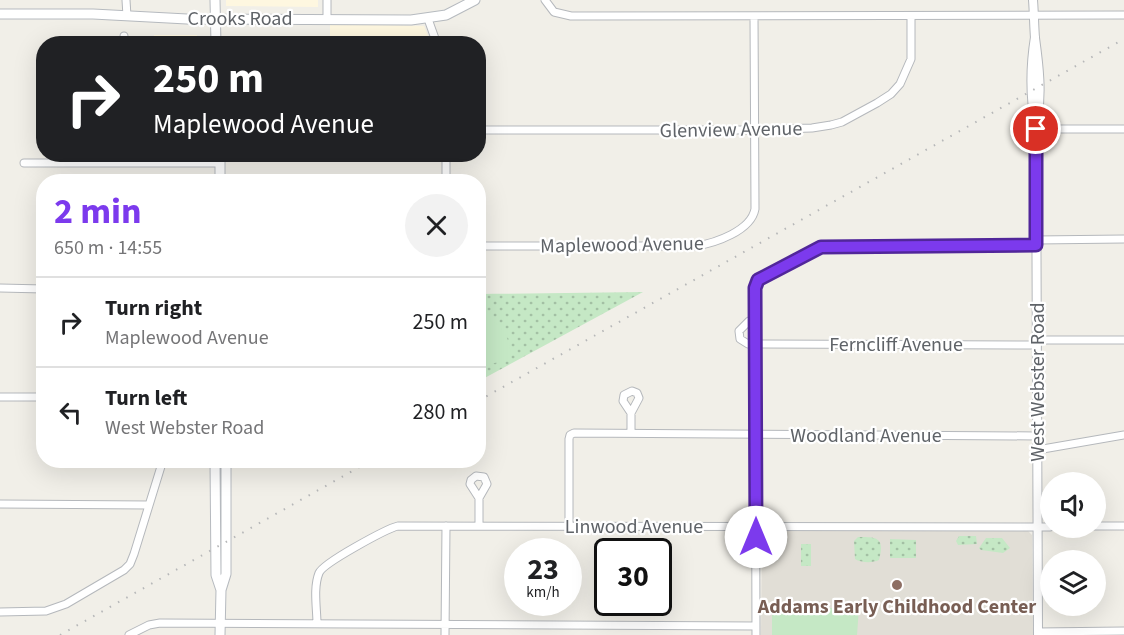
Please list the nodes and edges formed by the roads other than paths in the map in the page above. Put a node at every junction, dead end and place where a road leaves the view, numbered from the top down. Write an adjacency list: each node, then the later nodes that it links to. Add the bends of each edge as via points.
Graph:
1 (126, 0): 11 (street)
2 (215, 0): 15 (main road)
3 (327, 0): 14 (street)
4 (475, 0): 7 (main road, Crooks Road)
5 (545, 0): 12 (street, via 554,12 571,16)
6 (1033, 0): 9 (street, West Webster Road)
7 (458, 4): 16 (main road, Crooks Road, via 446,15)
8 (0, 14): 11 (main road, Crooks Road)
9 (1035, 15): 10 (street); 13 (street); 20 (street, West Webster Road, via 1040,107)
10 (1124, 15)
11 (127, 16): 15 (main road, Crooks Road)
12 (754, 16): 13 (street); 19 (street)
13 (911, 16): 19 (street, Glenview Avenue, via 909,67 891,94 831,125)
14 (327, 18): 15 (main road, Crooks Road); 16 (main road, Crooks Road)
15 (215, 19): 17 (main road)
16 (428, 19): 18 (street)
17 (216, 36)
18 (434, 36)
19 (754, 129): 22 (street, Glenview Avenue); 27 (street, Maplewood Avenue, via 754,213 748,223 725,237 696,246)
20 (1036, 129): 21 (street); 26 (street, West Webster Road)
21 (1124, 129)
22 (486, 130)
23 (73, 162): 24 (street)
24 (24, 163)
25 (1124, 239): 26 (street)
26 (1036, 242): 30 (street, via 821,247 759,279 755,288); 32 (street, West Webster Road)
27 (486, 246)
28 (0, 288): 29 (street)
29 (36, 289)
30 (755, 319): 33 (street); 33 (street, via 738,333 740,339)
31 (1124, 340): 32 (street, Ferncliff Avenue)
32 (1036, 343): 33 (street, Ferncliff Avenue); 40 (street, West Webster Road)
33 (755, 344): 38 (street)
34 (0, 397): 35 (street)
35 (36, 397)
36 (631, 413): 37 (street)
37 (631, 433): 38 (street, Woodland Avenue); 50 (street, Woodland Avenue, via 570,435)
38 (756, 434): 40 (street, Woodland Avenue); 51 (street)
39 (1124, 435): 41 (street)
40 (1037, 436): 41 (street, West Webster Road)
41 (1037, 450): 52 (street, West Webster Road)
42 (161, 468): 47 (street)
43 (215, 468): 55 (main road, via 216,575)
44 (225, 468): 55 (main road, via 226,574)
45 (479, 498): 48 (street)
46 (0, 504): 47 (street)
47 (149, 505): 56 (street, via 130,564 124,570 58,607)
48 (479, 525): 49 (street, Linwood Avenue); 50 (street, Linwood Avenue)
49 (446, 526): 58 (street, Linwood Avenue, via 394,527 326,565 317,583); 59 (street)
50 (569, 526): 51 (street, Linwood Avenue)
51 (756, 526): 52 (street, Linwood Avenue); 60 (street)
52 (1038, 526): 62 (street, West Webster Road)
53 (1106, 526): 54 (street)
54 (1124, 526)
55 (221, 590): 57 (main road)
56 (0, 612)
57 (220, 624): 58 (street); 63 (street, via 156,624); 64 (main road)
58 (317, 624): 59 (street)
59 (446, 624): 60 (street); 65 (street)
60 (756, 626): 66 (street)
61 (1124, 631): 62 (street)
62 (1038, 633)
63 (129, 635)
64 (220, 635)
65 (445, 635)
66 (756, 635)

